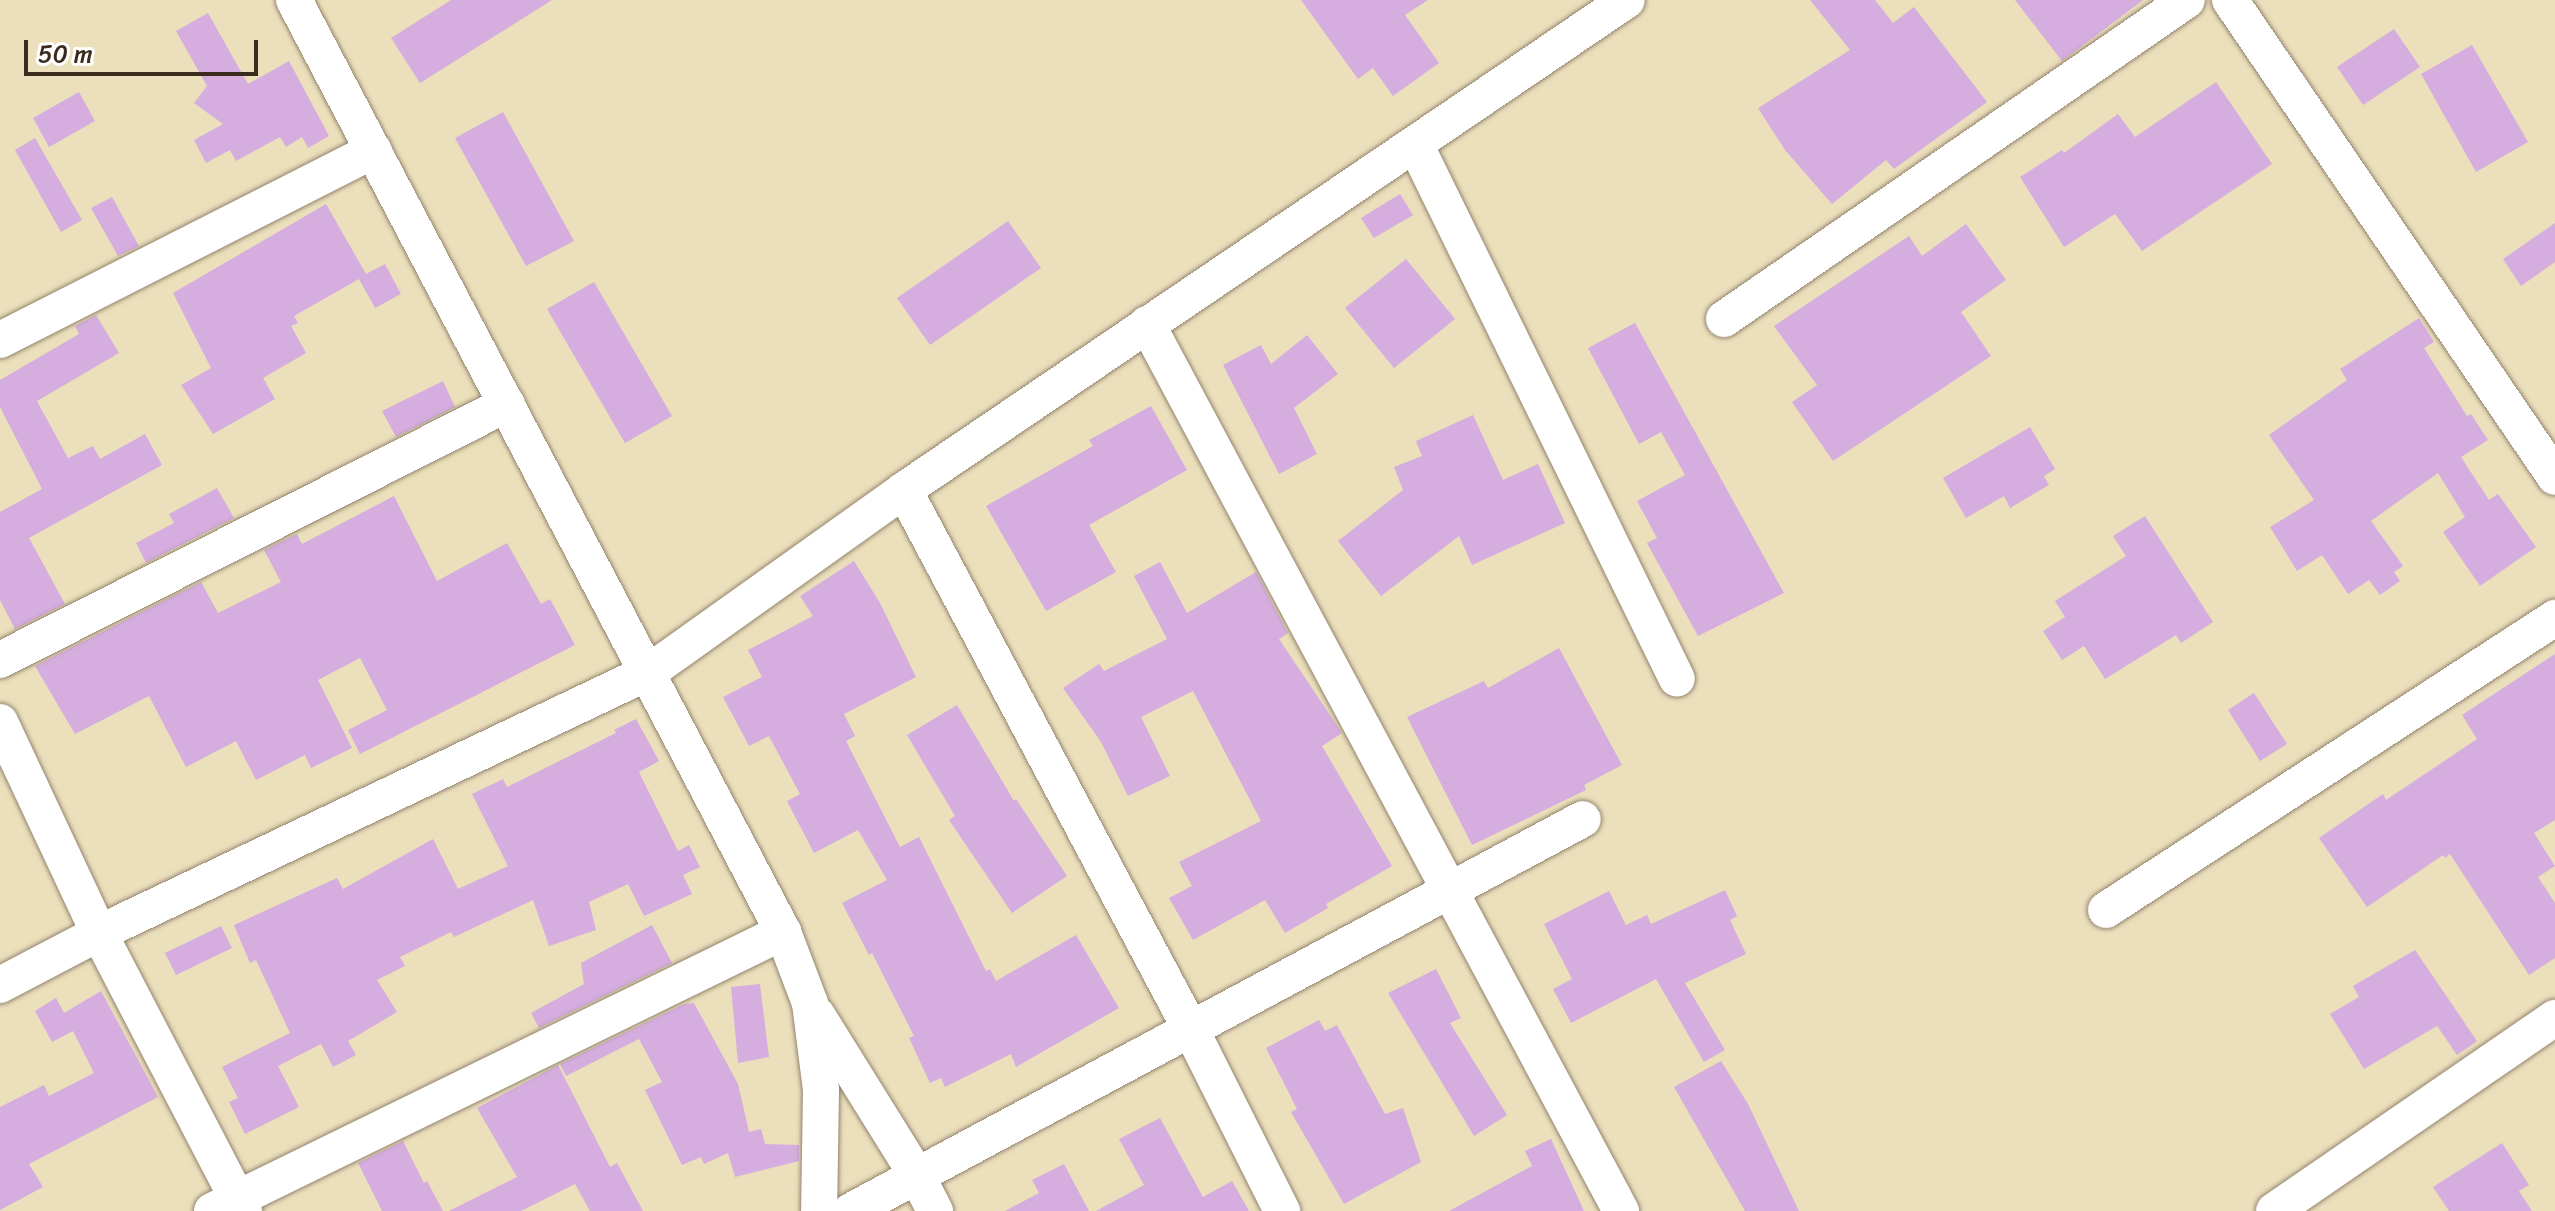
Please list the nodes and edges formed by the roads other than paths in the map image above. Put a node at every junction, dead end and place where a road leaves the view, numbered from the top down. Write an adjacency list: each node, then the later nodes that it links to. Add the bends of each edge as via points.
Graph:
1 (294, 0): 6 (street)
2 (1627, 0): 5 (street)
3 (2187, 0): 7 (street)
4 (2230, 0): 11 (street)
5 (1416, 146): 8 (street); 16 (street)
6 (374, 150): 9 (street); 10 (street)
7 (1724, 319)
8 (1147, 324): 12 (street); 19 (street)
9 (0, 340)
10 (507, 404): 14 (street); 15 (street)
11 (2555, 477)
12 (904, 490): 15 (street); 26 (street)
13 (2555, 618): 20 (street)
14 (0, 660)
15 (649, 672): 21 (street); 22 (street)
16 (1677, 679)
17 (0, 722): 22 (street)
18 (1583, 819): 19 (street)
19 (1450, 888): 26 (street); 33 (street)
20 (2106, 910)
21 (783, 932): 24 (street); 28 (street)
22 (99, 933): 23 (street); 28 (street)
23 (0, 985)
24 (810, 1003): 27 (street); 29 (street, via 821,1090)
25 (2555, 1018): 34 (street)
26 (1191, 1030): 27 (street); 32 (street)
27 (916, 1174): 30 (street); 31 (street)
28 (231, 1207)
29 (819, 1211)
30 (851, 1211)
31 (935, 1211)
32 (1282, 1211)
33 (1621, 1211)
34 (2274, 1211)

